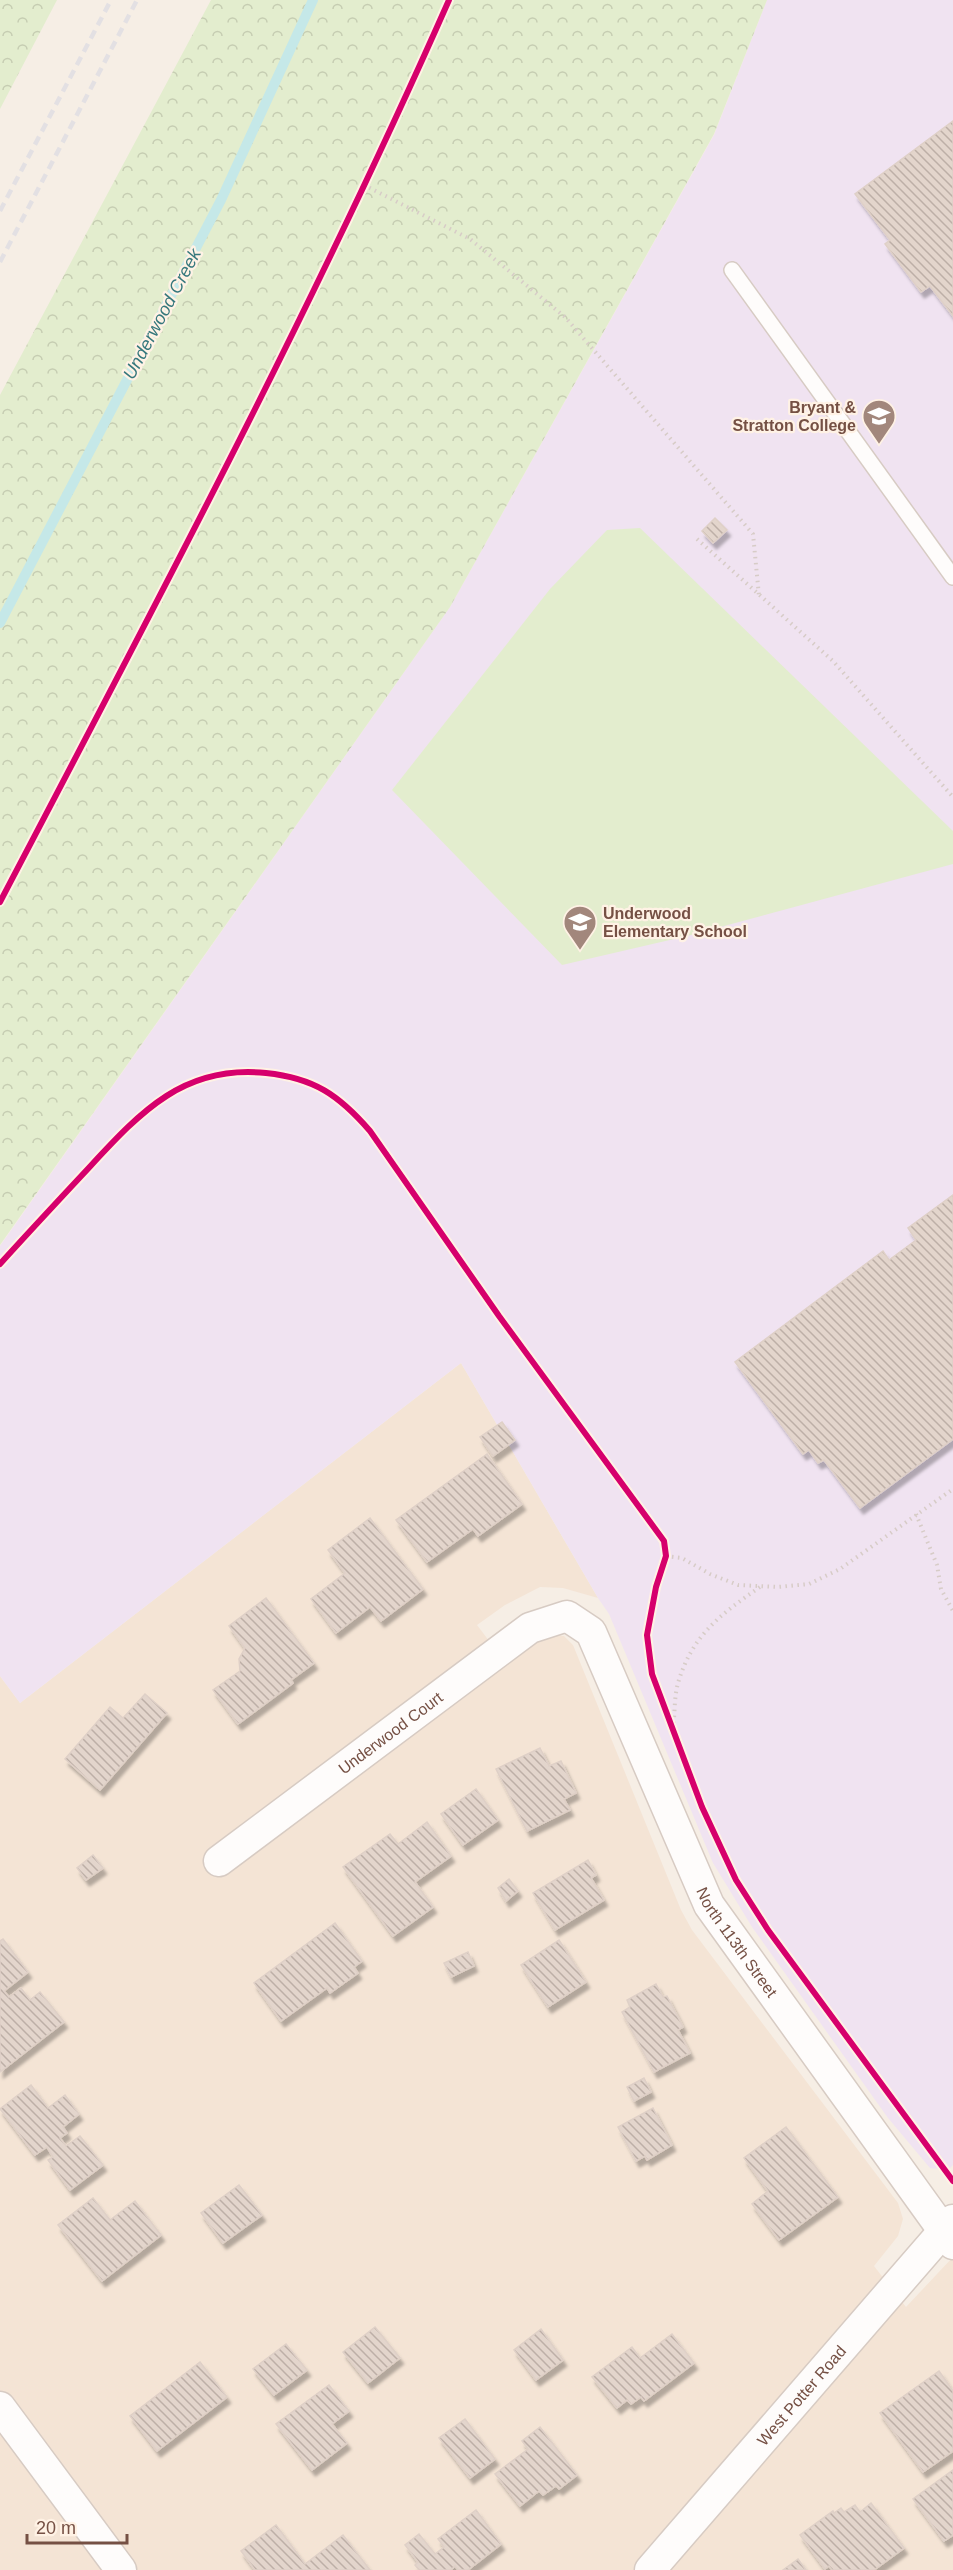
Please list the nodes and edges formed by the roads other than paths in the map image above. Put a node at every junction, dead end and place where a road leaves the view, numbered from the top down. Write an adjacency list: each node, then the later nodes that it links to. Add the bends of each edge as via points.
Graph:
1 (732, 270): 2 (lane)
2 (953, 577)
3 (567, 1616): 4 (street, Underwood Court, via 530,1628); 5 (street, North 113th Street, via 591,1632 709,1905)
4 (219, 1861)
5 (950, 2232): 7 (street, West Potter Road)
6 (0, 2407): 8 (street)
7 (654, 2568)
8 (121, 2570)

